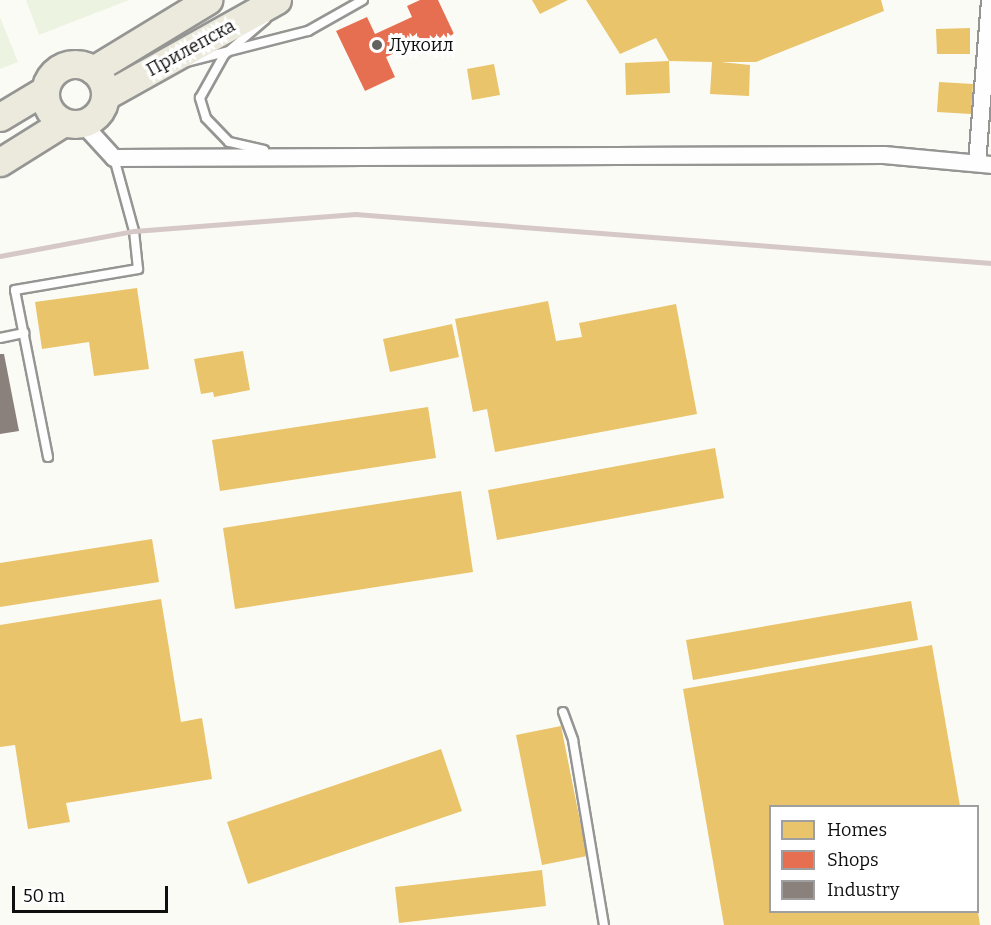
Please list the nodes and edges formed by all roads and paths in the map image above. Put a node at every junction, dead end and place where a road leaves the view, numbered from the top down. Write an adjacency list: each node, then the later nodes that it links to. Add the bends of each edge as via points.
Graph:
1 (208, 0): 8 (main road, Прилепска)
2 (277, 0): 7 (main road, Прилепска)
3 (288, 0): 6 (lane)
4 (363, 0): 6 (lane, via 308,31)
5 (990, 0): 16 (street)
6 (224, 55): 7 (lane); 13 (lane, via 201,98 206,118 229,142 249,149)
7 (156, 67): 10 (main road, Прилепска)
8 (93, 70): 9 (main road, via 84,65 64,66 49,80); 10 (main road, via 104,86)
9 (45, 90): 11 (main road); 12 (main road, via 49,109)
10 (105, 96): 12 (main road, via 98,113)
11 (0, 117)
12 (73, 123): 14 (street); 15 (main road)
13 (327, 157): 14 (street); 16 (street, via 884,155)
14 (114, 158): 17 (lane, via 134,231 138,269 15,290)
15 (0, 162)
16 (984, 164)
17 (24, 333): 18 (lane); 19 (lane)
18 (0, 338)
19 (48, 457)
20 (563, 712): 21 (lane, via 573,740)
21 (604, 925)

